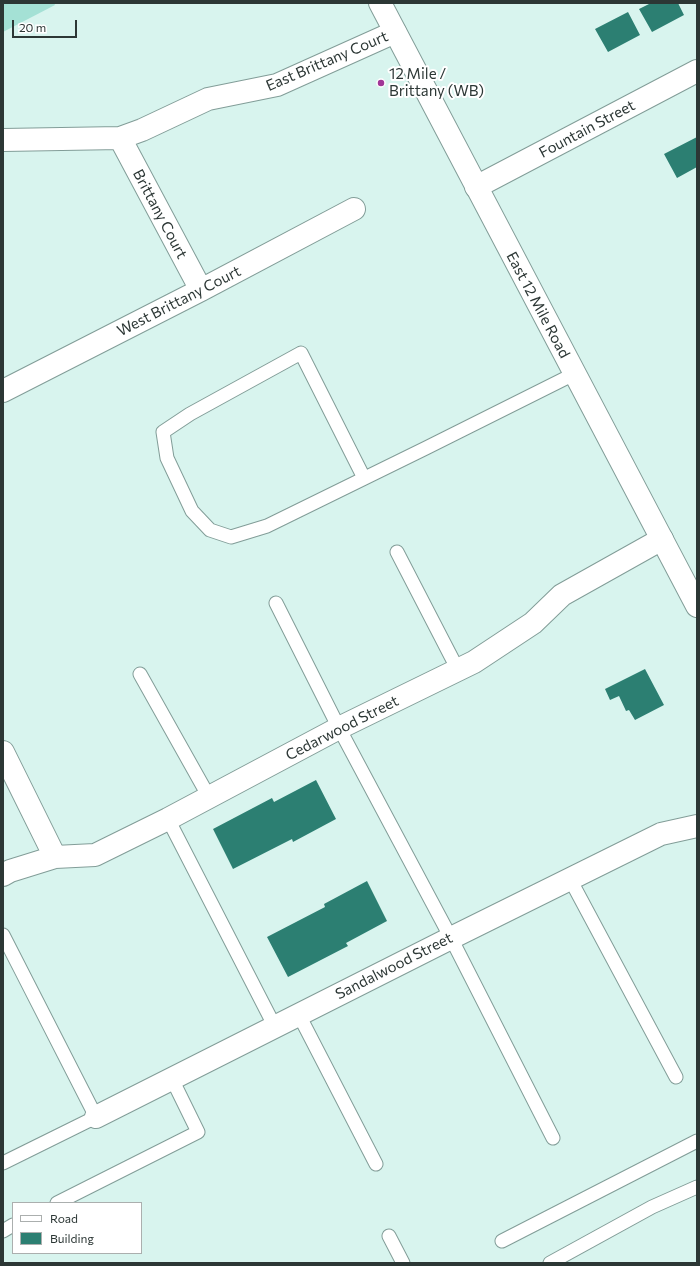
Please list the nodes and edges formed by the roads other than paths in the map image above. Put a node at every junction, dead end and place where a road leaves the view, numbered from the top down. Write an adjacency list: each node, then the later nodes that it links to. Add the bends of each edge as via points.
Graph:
1 (380, 3): 2 (street, East 12 Mile Road)
2 (395, 32): 4 (street, East Brittany Court, via 277,84 208,99); 6 (street, East 12 Mile Road)
3 (697, 71): 6 (street, Fountain Street)
4 (120, 138): 5 (street, East Brittany Court); 8 (street, Brittany Court)
5 (3, 140)
6 (476, 187): 9 (street, East 12 Mile Road)
7 (354, 209): 8 (street, West Brittany Court)
8 (201, 290): 10 (street, West Brittany Court)
9 (574, 374): 11 (lane); 12 (street, East 12 Mile Road)
10 (3, 391)
11 (364, 478): 11 (lane, via 267,526 230,537 210,530 192,511 167,458 164,432 190,414 301,353)
12 (662, 539): 15 (street, East 12 Mile Road); 16 (street, Cedarwood Street, via 562,595 533,623)
13 (397, 552): 16 (lane)
14 (276, 603): 18 (lane)
15 (697, 606)
16 (458, 670): 18 (street, Cedarwood Street)
17 (140, 674): 20 (lane)
18 (339, 728): 20 (street, Cedarwood Street); 27 (lane)
19 (3, 752): 23 (street)
20 (209, 797): 21 (street, Cedarwood Street)
21 (168, 819): 23 (street, Cedarwood Street, via 95,855); 29 (lane)
22 (697, 826): 25 (street, Sandalwood Street, via 661,834)
23 (55, 857): 24 (street, Cedarwood Street)
24 (3, 875)
25 (570, 879): 27 (street, Sandalwood Street); 30 (lane)
26 (3, 935): 32 (lane)
27 (451, 938): 28 (street, Sandalwood Street); 33 (lane)
28 (299, 1015): 29 (street, Sandalwood Street); 36 (lane)
29 (275, 1027): 31 (street, Sandalwood Street)
30 (676, 1077)
31 (172, 1079): 32 (street, Sandalwood Street); 38 (lane, via 198,1132)
32 (96, 1117): 35 (lane)
33 (553, 1138)
34 (697, 1141): 42 (lane)
35 (3, 1163)
36 (376, 1164)
37 (697, 1187): 44 (lane, via 652,1207)
38 (59, 1202)
39 (12, 1226): 40 (lane)
40 (3, 1230)
41 (388, 1236): 43 (lane)
42 (502, 1241)
43 (403, 1263)
44 (550, 1263)

